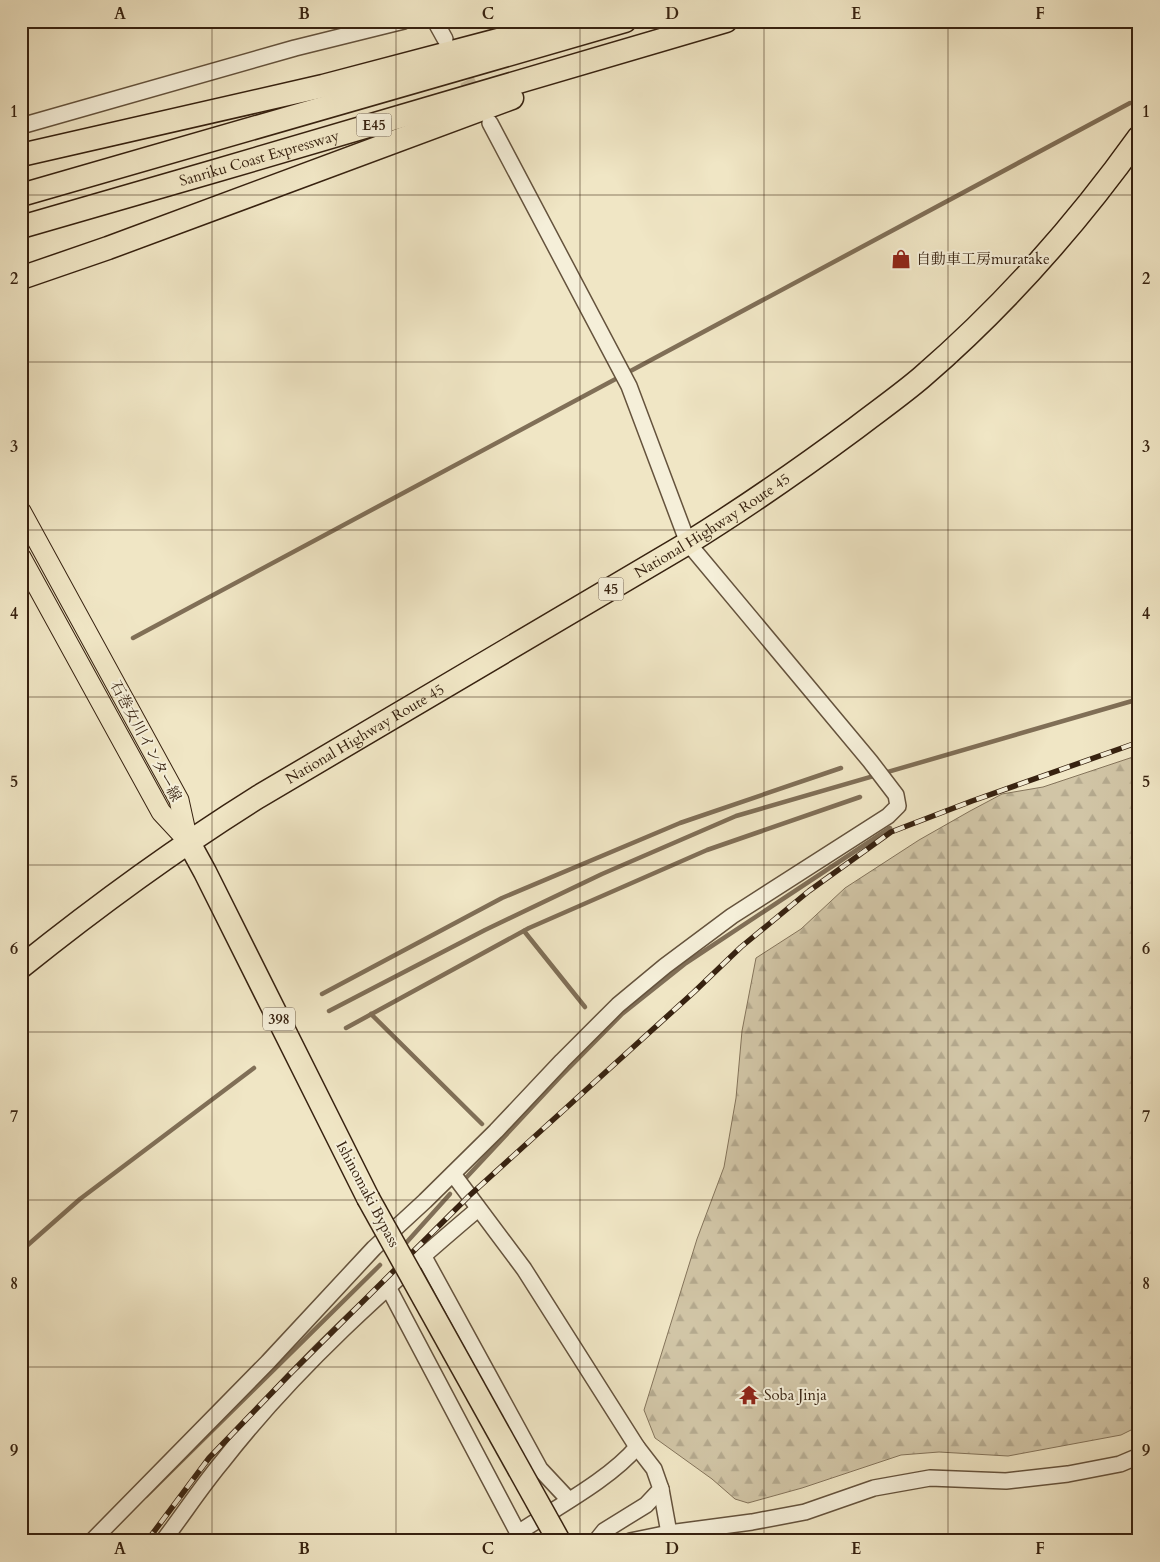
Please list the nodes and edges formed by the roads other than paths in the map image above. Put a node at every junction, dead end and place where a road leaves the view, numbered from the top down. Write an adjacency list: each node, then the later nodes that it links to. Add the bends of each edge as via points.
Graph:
1 (404, 21): 9 (street, via 294,48)
2 (436, 21): 6 (street)
3 (570, 21): 11 (highway, via 323,86)
4 (626, 21): 12 (highway, Sanriku Coast Expressway / E45)
5 (726, 21): 7 (highway, Sanriku Coast Expressway / E45)
6 (445, 39)
7 (590, 62): 13 (highway, Sanriku Coast Expressway / E45); 14 (highway, via 495,105)
8 (490, 122): 16 (street, via 623,375)
9 (21, 126)
10 (1139, 137): 16 (highway, National Highway Route 45 / 45, via 1061,238 1015,288 922,378 808,463)
11 (21, 155)
12 (21, 195)
13 (21, 227)
14 (21, 278)
15 (21, 511): 18 (main road, 石巻女川インター線, via 179,800)
16 (688, 543): 18 (highway, National Highway Route 45 / 45); 20 (street, via 889,784 898,806 888,816 732,916 618,1005)
17 (21, 557): 18 (main road, 石巻女川インター線, via 161,812)
18 (188, 841): 19 (highway, National Highway Route 45 / 45); 31 (highway, Ishinomaki Bypass / 398, bridge, via 368,1198)
19 (21, 967)
20 (453, 1174): 21 (street); 29 (street, via 374,1248 268,1362)
21 (478, 1209): 22 (street); 24 (street, via 524,1269)
22 (423, 1255): 23 (street); 27 (street, via 540,1469)
23 (388, 1287): 27 (street, via 518,1533); 30 (street, via 255,1422)
24 (637, 1447): 26 (street, via 654,1469); 27 (street, via 629,1457)
25 (1139, 1456): 28 (street, via 1120,1464 1006,1481 930,1478 874,1488 805,1512)
26 (661, 1489): 28 (street); 32 (street, via 646,1505 604,1531)
27 (569, 1500)
28 (657, 1536): 33 (street)
29 (92, 1541)
30 (163, 1541)
31 (559, 1541)
32 (596, 1541)
33 (630, 1541)

